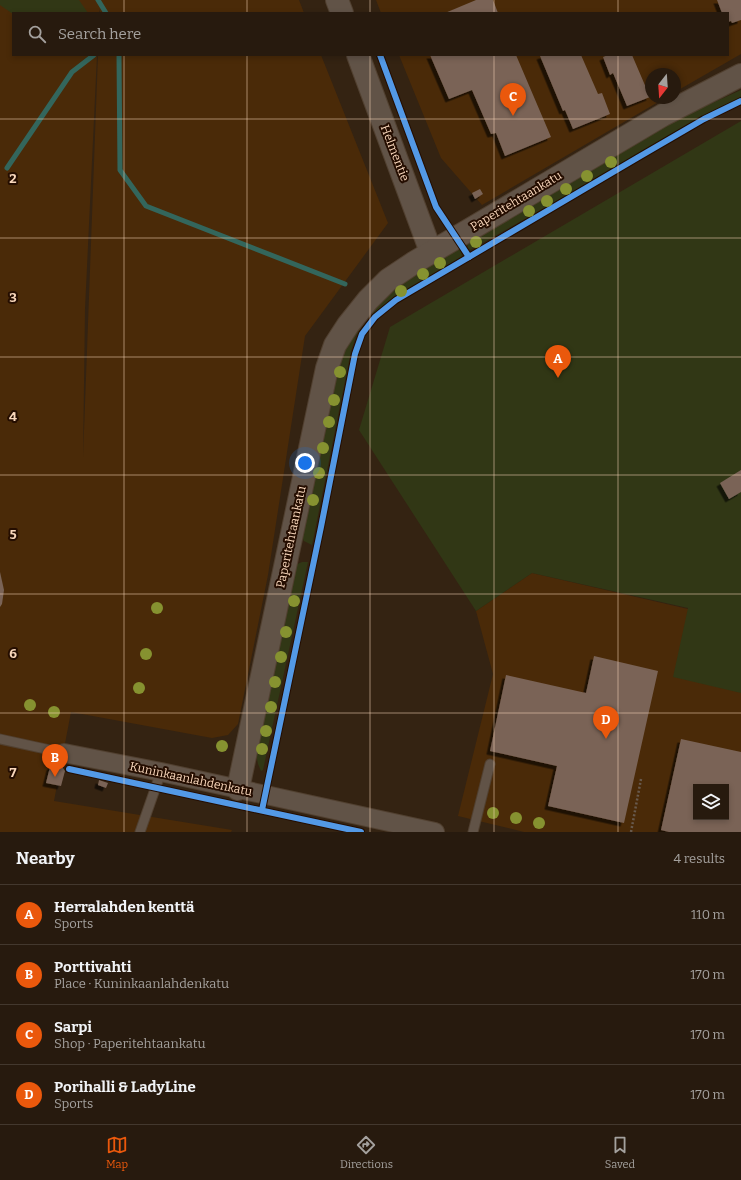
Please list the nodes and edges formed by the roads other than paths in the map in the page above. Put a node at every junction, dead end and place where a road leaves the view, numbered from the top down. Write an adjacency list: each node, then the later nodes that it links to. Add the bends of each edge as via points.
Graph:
1 (337, 0): 2 (street)
2 (342, 12)
3 (358, 56): 5 (street, Helmentie)
4 (741, 75): 5 (street, Paperitehtaankatu, via 663,115)
5 (431, 252): 10 (street, Paperitehtaankatu, via 388,280 368,300 348,324 331,356)
6 (0, 739): 7 (lane)
7 (64, 753): 9 (street, Kuninkaanlahdenkatu)
8 (490, 764): 13 (lane)
9 (161, 772): 10 (street, Kuninkaanlahdenkatu); 11 (lane)
10 (238, 789): 12 (street, Kuninkaanlahdenkatu)
11 (140, 832)
12 (435, 832)
13 (473, 832)

